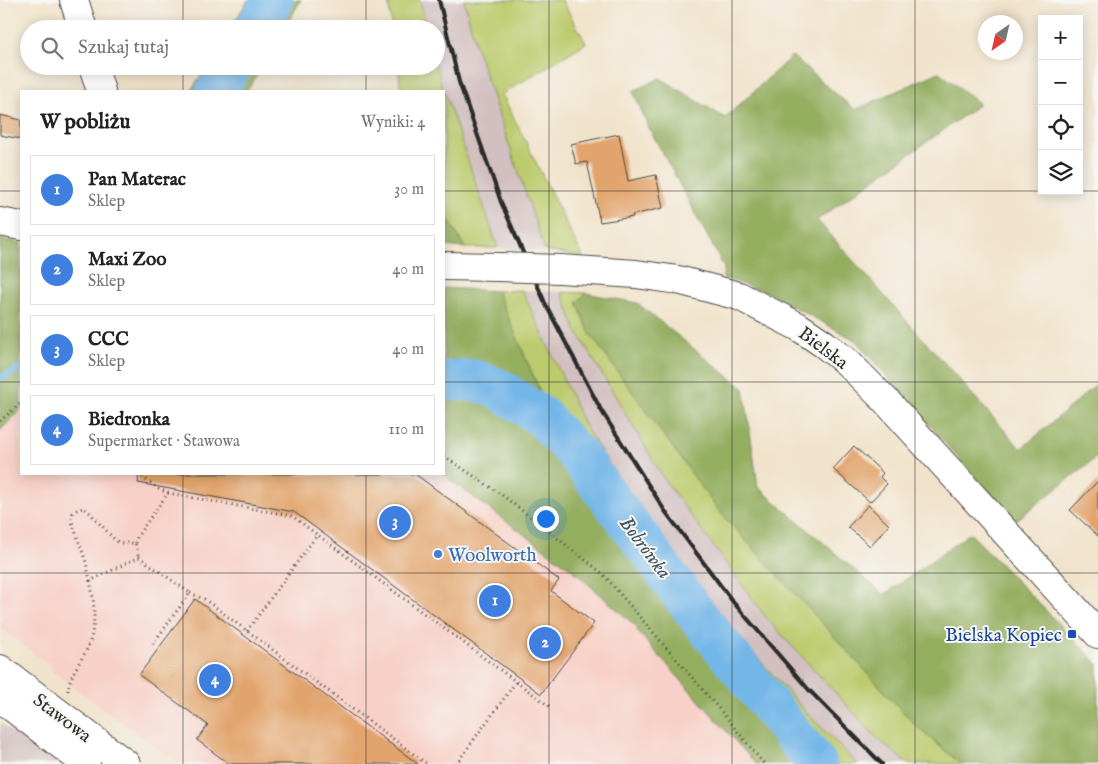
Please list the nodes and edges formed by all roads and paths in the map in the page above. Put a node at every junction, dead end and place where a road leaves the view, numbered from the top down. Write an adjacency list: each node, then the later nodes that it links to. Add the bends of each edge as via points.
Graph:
1 (74, 0): 2 (street)
2 (80, 20)
3 (97, 75): 4 (street)
4 (101, 90)
5 (0, 222): 6 (street)
6 (20, 226)
7 (445, 266): 19 (street, Bielska, bridge, via 560,269 678,280 739,296 799,327 848,363 893,409)
8 (20, 404): 9 (path)
9 (0, 421)
10 (445, 457): 32 (path, via 502,495 602,573)
11 (139, 475): 12 (path)
12 (168, 493): 13 (path, via 292,516); 14 (path)
13 (317, 535): 18 (path); 23 (path)
14 (135, 543): 15 (path); 16 (path, via 115,540 84,508 73,513 72,522)
15 (139, 557): 16 (path); 17 (path)
16 (90, 581): 25 (path, via 94,604 93,629 70,681)
17 (190, 593): 18 (path, via 204,599); 20 (path)
18 (247, 631): 30 (path)
19 (1098, 634)
20 (152, 645)
21 (0, 669): 24 (street, Stawowa)
22 (0, 681): 24 (street)
23 (516, 682): 27 (path); 31 (path)
24 (31, 692): 29 (street, Stawowa)
25 (68, 697)
26 (0, 698): 28 (street, Stawowa)
27 (549, 706)
28 (86, 764)
29 (126, 764)
30 (427, 764)
31 (456, 764)
32 (764, 764)

